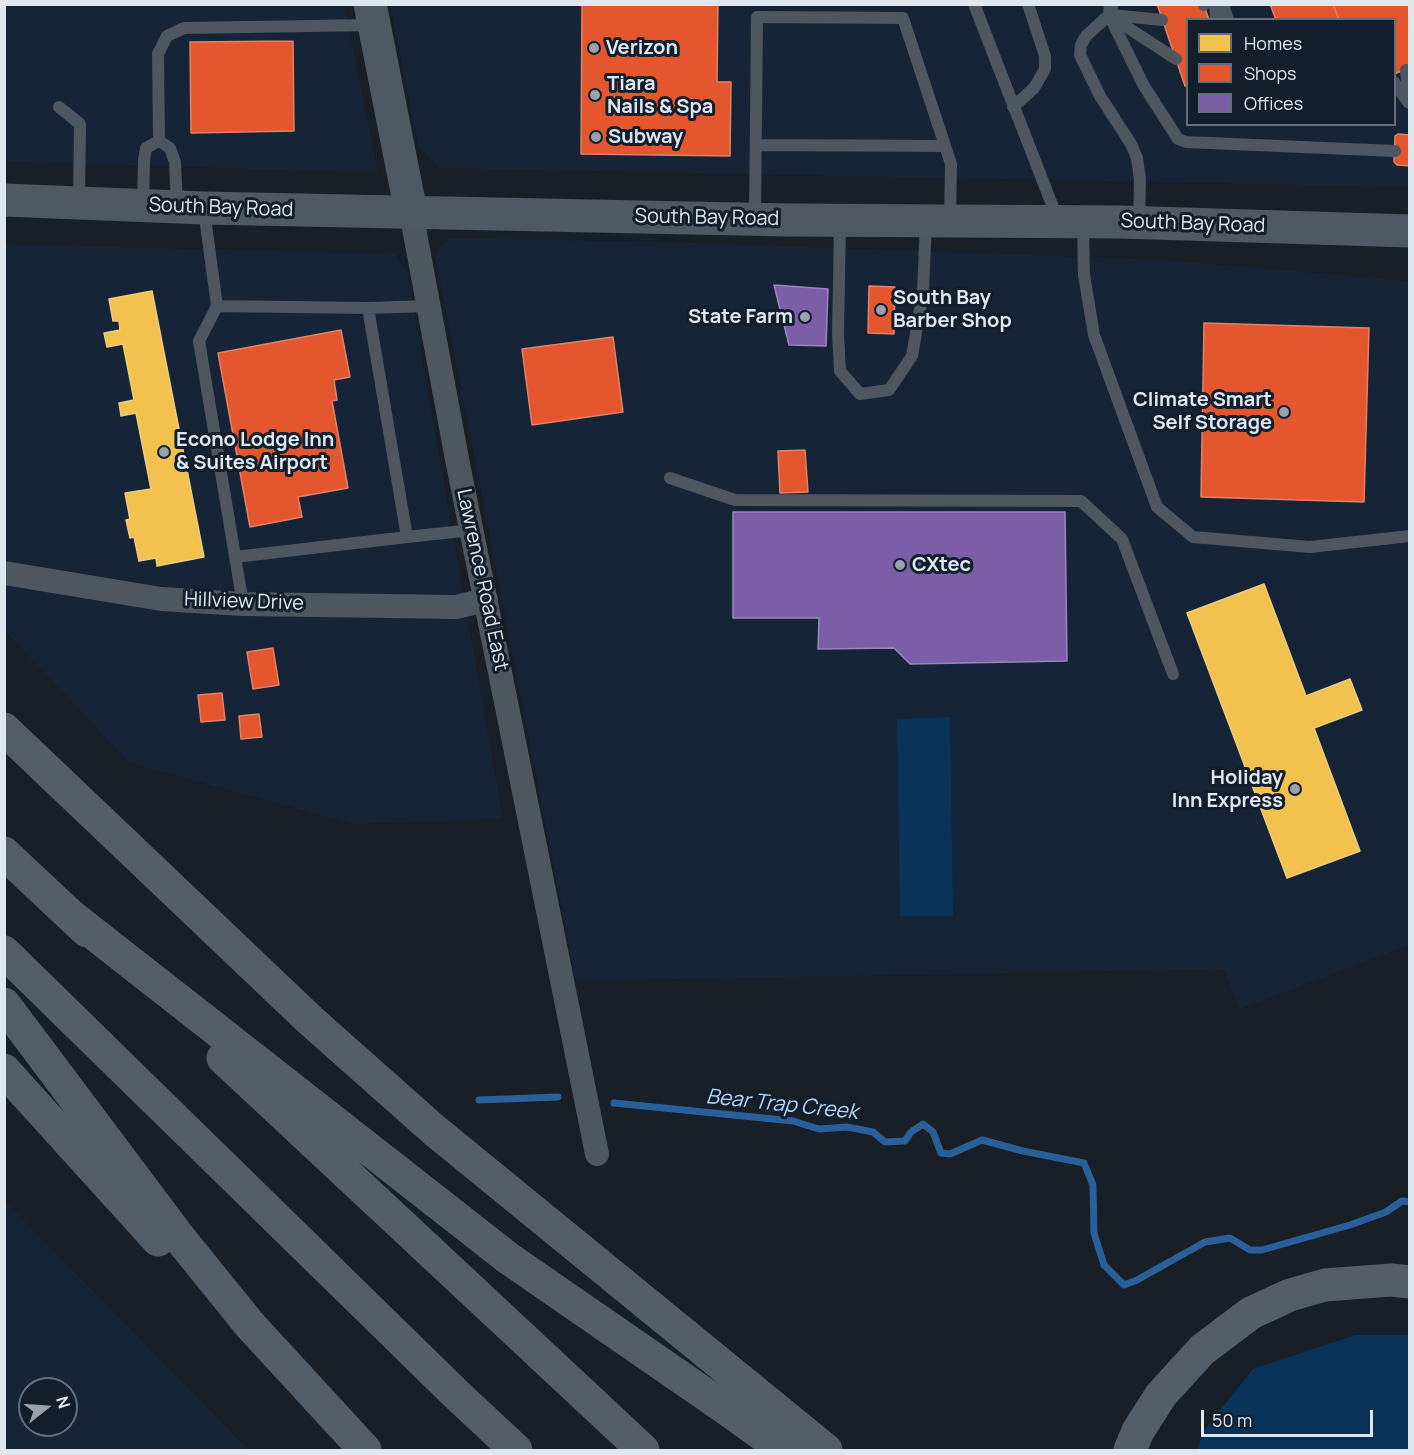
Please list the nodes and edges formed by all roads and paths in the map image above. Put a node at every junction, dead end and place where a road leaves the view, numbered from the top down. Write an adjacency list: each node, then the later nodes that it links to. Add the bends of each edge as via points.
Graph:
1 (974, 4): 11 (lane)
2 (1028, 4): 11 (lane, via 1045,56 1045,69 1034,87)
3 (1112, 7): 5 (lane); 6 (lane); 15 (lane, via 1144,86 1178,140); 25 (lane, via 1086,36 1080,54 1137,158)
4 (372, 15): 12 (lane, via 184,28 167,36 158,54); 20 (main road, Lawrence Road East)
5 (1162, 20)
6 (1176, 59)
7 (1406, 70): 9 (lane)
8 (1396, 83): 9 (lane)
9 (1409, 102)
10 (59, 107): 17 (lane, via 80,124)
11 (1013, 107): 24 (lane)
12 (159, 141): 18 (lane, via 146,148); 19 (lane, via 170,148)
13 (756, 145): 14 (lane); 14 (lane, via 758,17 813,17 903,18); 21 (lane)
14 (945, 147): 23 (lane, via 951,164)
15 (1395, 151)
16 (4, 200): 17 (main road, South Bay Road)
17 (79, 202): 18 (main road, South Bay Road)
18 (143, 206): 19 (main road, South Bay Road)
19 (191, 208): 20 (main road, South Bay Road); 29 (lane)
20 (411, 212): 21 (main road, South Bay Road); 30 (street, Lawrence Road East)
21 (755, 219): 22 (main road, South Bay Road)
22 (840, 220): 23 (main road, South Bay Road); 23 (lane, via 840,371 860,394 890,390 912,356)
23 (938, 221): 24 (main road, South Bay Road)
24 (1070, 221): 25 (main road, South Bay Road); 34 (lane, via 1094,335 1157,507 1193,537 1310,547)
25 (1139, 222): 26 (main road, South Bay Road)
26 (1301, 227): 27 (main road, South Bay Road); 28 (main road)
27 (1410, 231)
28 (1410, 251)
29 (217, 306): 31 (lane); 36 (lane, via 199,341)
30 (428, 306): 31 (lane); 33 (street, Lawrence Road East)
31 (368, 308): 35 (lane)
32 (670, 478): 40 (lane, via 735,500 1081,501 1122,539)
33 (472, 530): 35 (lane); 38 (street, Lawrence Road East)
34 (1410, 536)
35 (407, 537): 36 (lane)
36 (235, 557): 39 (lane)
37 (4, 573): 39 (street, Hillview Drive, via 161,599)
38 (486, 600): 39 (street, Hillview Drive, via 456,607); 47 (street, Lawrence Road East)
39 (243, 604)
40 (1173, 674)
41 (4, 729): 54 (highway, via 310,1020 434,1130)
42 (4, 853): 43 (highway)
43 (70, 915): 52 (highway); 53 (highway, via 508,1258)
44 (4, 952): 51 (highway)
45 (4, 1004): 49 (highway, via 178,1236)
46 (4, 1070): 49 (highway, via 161,1244)
47 (597, 1154)
48 (1410, 1282): 55 (highway, via 1325,1285 1290,1295 1251,1313 1202,1350 1161,1395)
49 (250, 1325): 50 (highway)
50 (365, 1450)
51 (516, 1450)
52 (643, 1450)
53 (784, 1450)
54 (826, 1450)
55 (1130, 1450)

